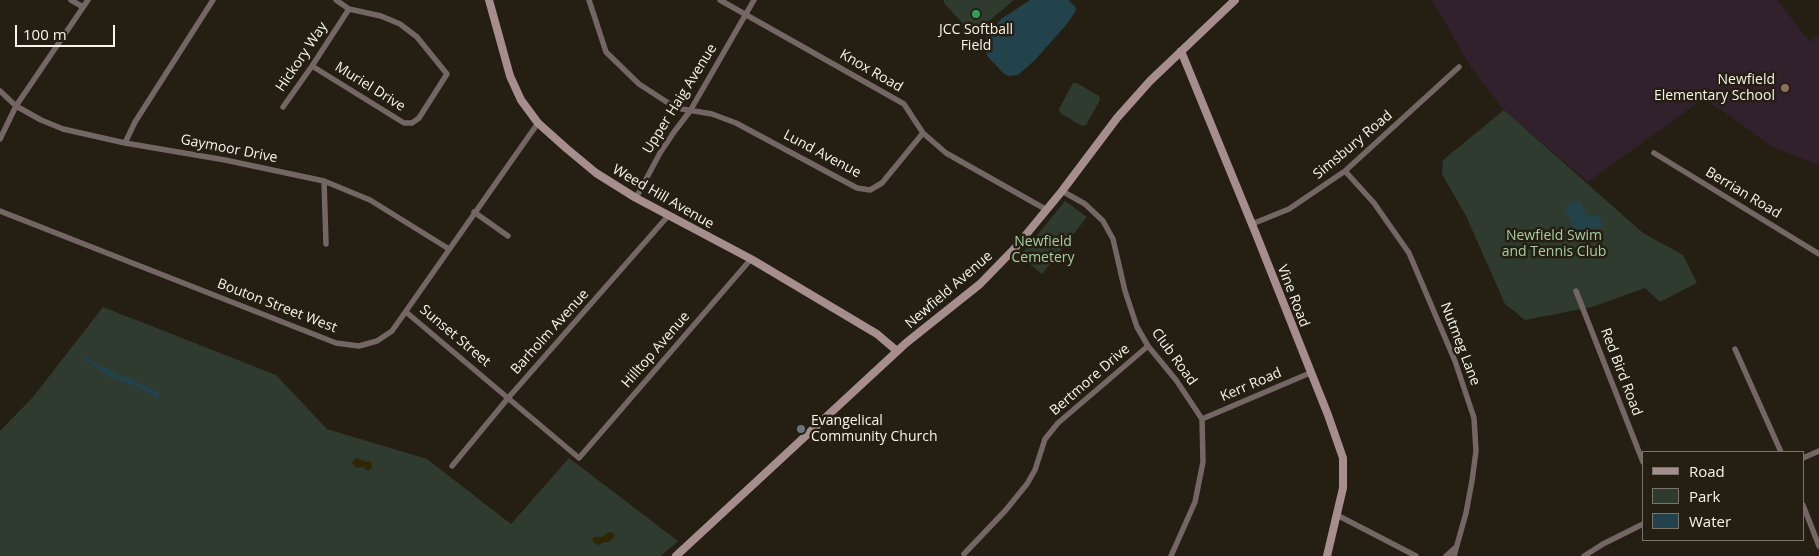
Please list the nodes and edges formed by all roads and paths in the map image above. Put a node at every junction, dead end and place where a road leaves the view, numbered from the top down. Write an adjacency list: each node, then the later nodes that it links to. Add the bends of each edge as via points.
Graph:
1 (71, 0): 10 (street)
2 (88, 0): 10 (street)
3 (213, 0): 23 (street, via 135,122)
4 (336, 0): 11 (street)
5 (489, 0): 20 (main road, Weed Hill Avenue, via 510,76 521,100)
6 (589, 0): 19 (street, via 606,52 639,84 676,108)
7 (720, 0): 12 (street, Knox Road)
8 (754, 0): 12 (street, Upper Haig Avenue)
9 (1235, 0): 13 (main road, Newfield Avenue)
10 (83, 7): 17 (street)
11 (349, 9): 14 (street, Hickory Way); 14 (street, Muriel Drive, via 400,24 417,37 447,74 420,118 404,123)
12 (747, 14): 19 (street, Upper Haig Avenue); 21 (street, Knox Road, via 904,104)
13 (1181, 51): 27 (main road, Newfield Avenue, via 1117,118); 33 (main road, Vine Road)
14 (312, 66): 18 (street, Hickory Way)
15 (1459, 67): 25 (street, Simsbury Road)
16 (0, 91): 17 (street, Gaymoor Drive)
17 (16, 106): 22 (street); 23 (street, Gaymoor Drive, via 63,129)
18 (283, 107)
19 (690, 112): 21 (street, Lund Avenue, via 712,114 736,123 857,188 870,190 882,183); 28 (street, Upper Haig Avenue, via 660,153)
20 (538, 123): 28 (main road, Weed Hill Avenue, via 596,173); 31 (street, Bouton Street West)
21 (923, 133): 30 (street, Knox Road, via 946,153)
22 (0, 139)
23 (126, 143): 26 (street, Gaymoor Drive)
24 (1654, 153): 37 (street, Berrian Road)
25 (1345, 171): 33 (street, Simsbury Road, via 1289,209); 57 (street, Nutmeg Lane, via 1374,204 1409,253 1455,361 1474,418 1476,451 1472,481)
26 (324, 181): 35 (street); 36 (street, Gaymoor Drive, via 370,200)
27 (1062, 191): 30 (main road, Newfield Avenue); 41 (street, Club Road, via 1085,204 1103,220 1113,239 1137,327)
28 (636, 198): 32 (main road, Weed Hill Avenue)
29 (0, 210): 40 (street, Bouton Street West, via 336,343 359,346 377,341 392,331)
30 (1047, 210): 43 (main road, Newfield Avenue, via 980,284)
31 (474, 212): 34 (street); 36 (street, Bouton Street West)
32 (668, 216): 38 (main road, Weed Hill Avenue); 45 (street, Barholm Avenue)
33 (1252, 224): 44 (main road, Vine Road)
34 (508, 236)
35 (326, 244)
36 (449, 249): 40 (street, Bouton Street West)
37 (1819, 254)
38 (751, 259): 43 (main road, Weed Hill Avenue, via 877,334); 49 (street, Hilltop Avenue)
39 (1576, 291): 51 (street, Red Bird Road)
40 (406, 312): 45 (street, Sunset Street)
41 (1148, 346): 46 (street, Club Road); 58 (street, Bertmore Drive, via 1058,424 1045,439 1035,470 1026,484)
42 (1735, 349): 47 (street)
43 (898, 351): 59 (main road, Newfield Avenue)
44 (1310, 373): 46 (street, Kerr Road); 54 (main road, Vine Road, via 1343,458 1343,488)
45 (509, 397): 49 (street, Sunset Street); 52 (street, Barholm Avenue)
46 (1202, 419): 60 (street, via 1203,462 1195,502)
47 (1780, 451)
48 (1819, 451): 50 (street)
49 (579, 458)
50 (1804, 458)
51 (1642, 459)
52 (452, 466)
53 (1804, 508): 56 (street)
54 (1337, 515): 61 (main road, Vine Road); 62 (street)
55 (1642, 524): 65 (street)
56 (1819, 546)
57 (1455, 548): 63 (street); 64 (street, Nutmeg Lane)
58 (964, 554)
59 (676, 556)
60 (1170, 556)
61 (1326, 556)
62 (1416, 556)
63 (1446, 556)
64 (1454, 556)
65 (1584, 556)

